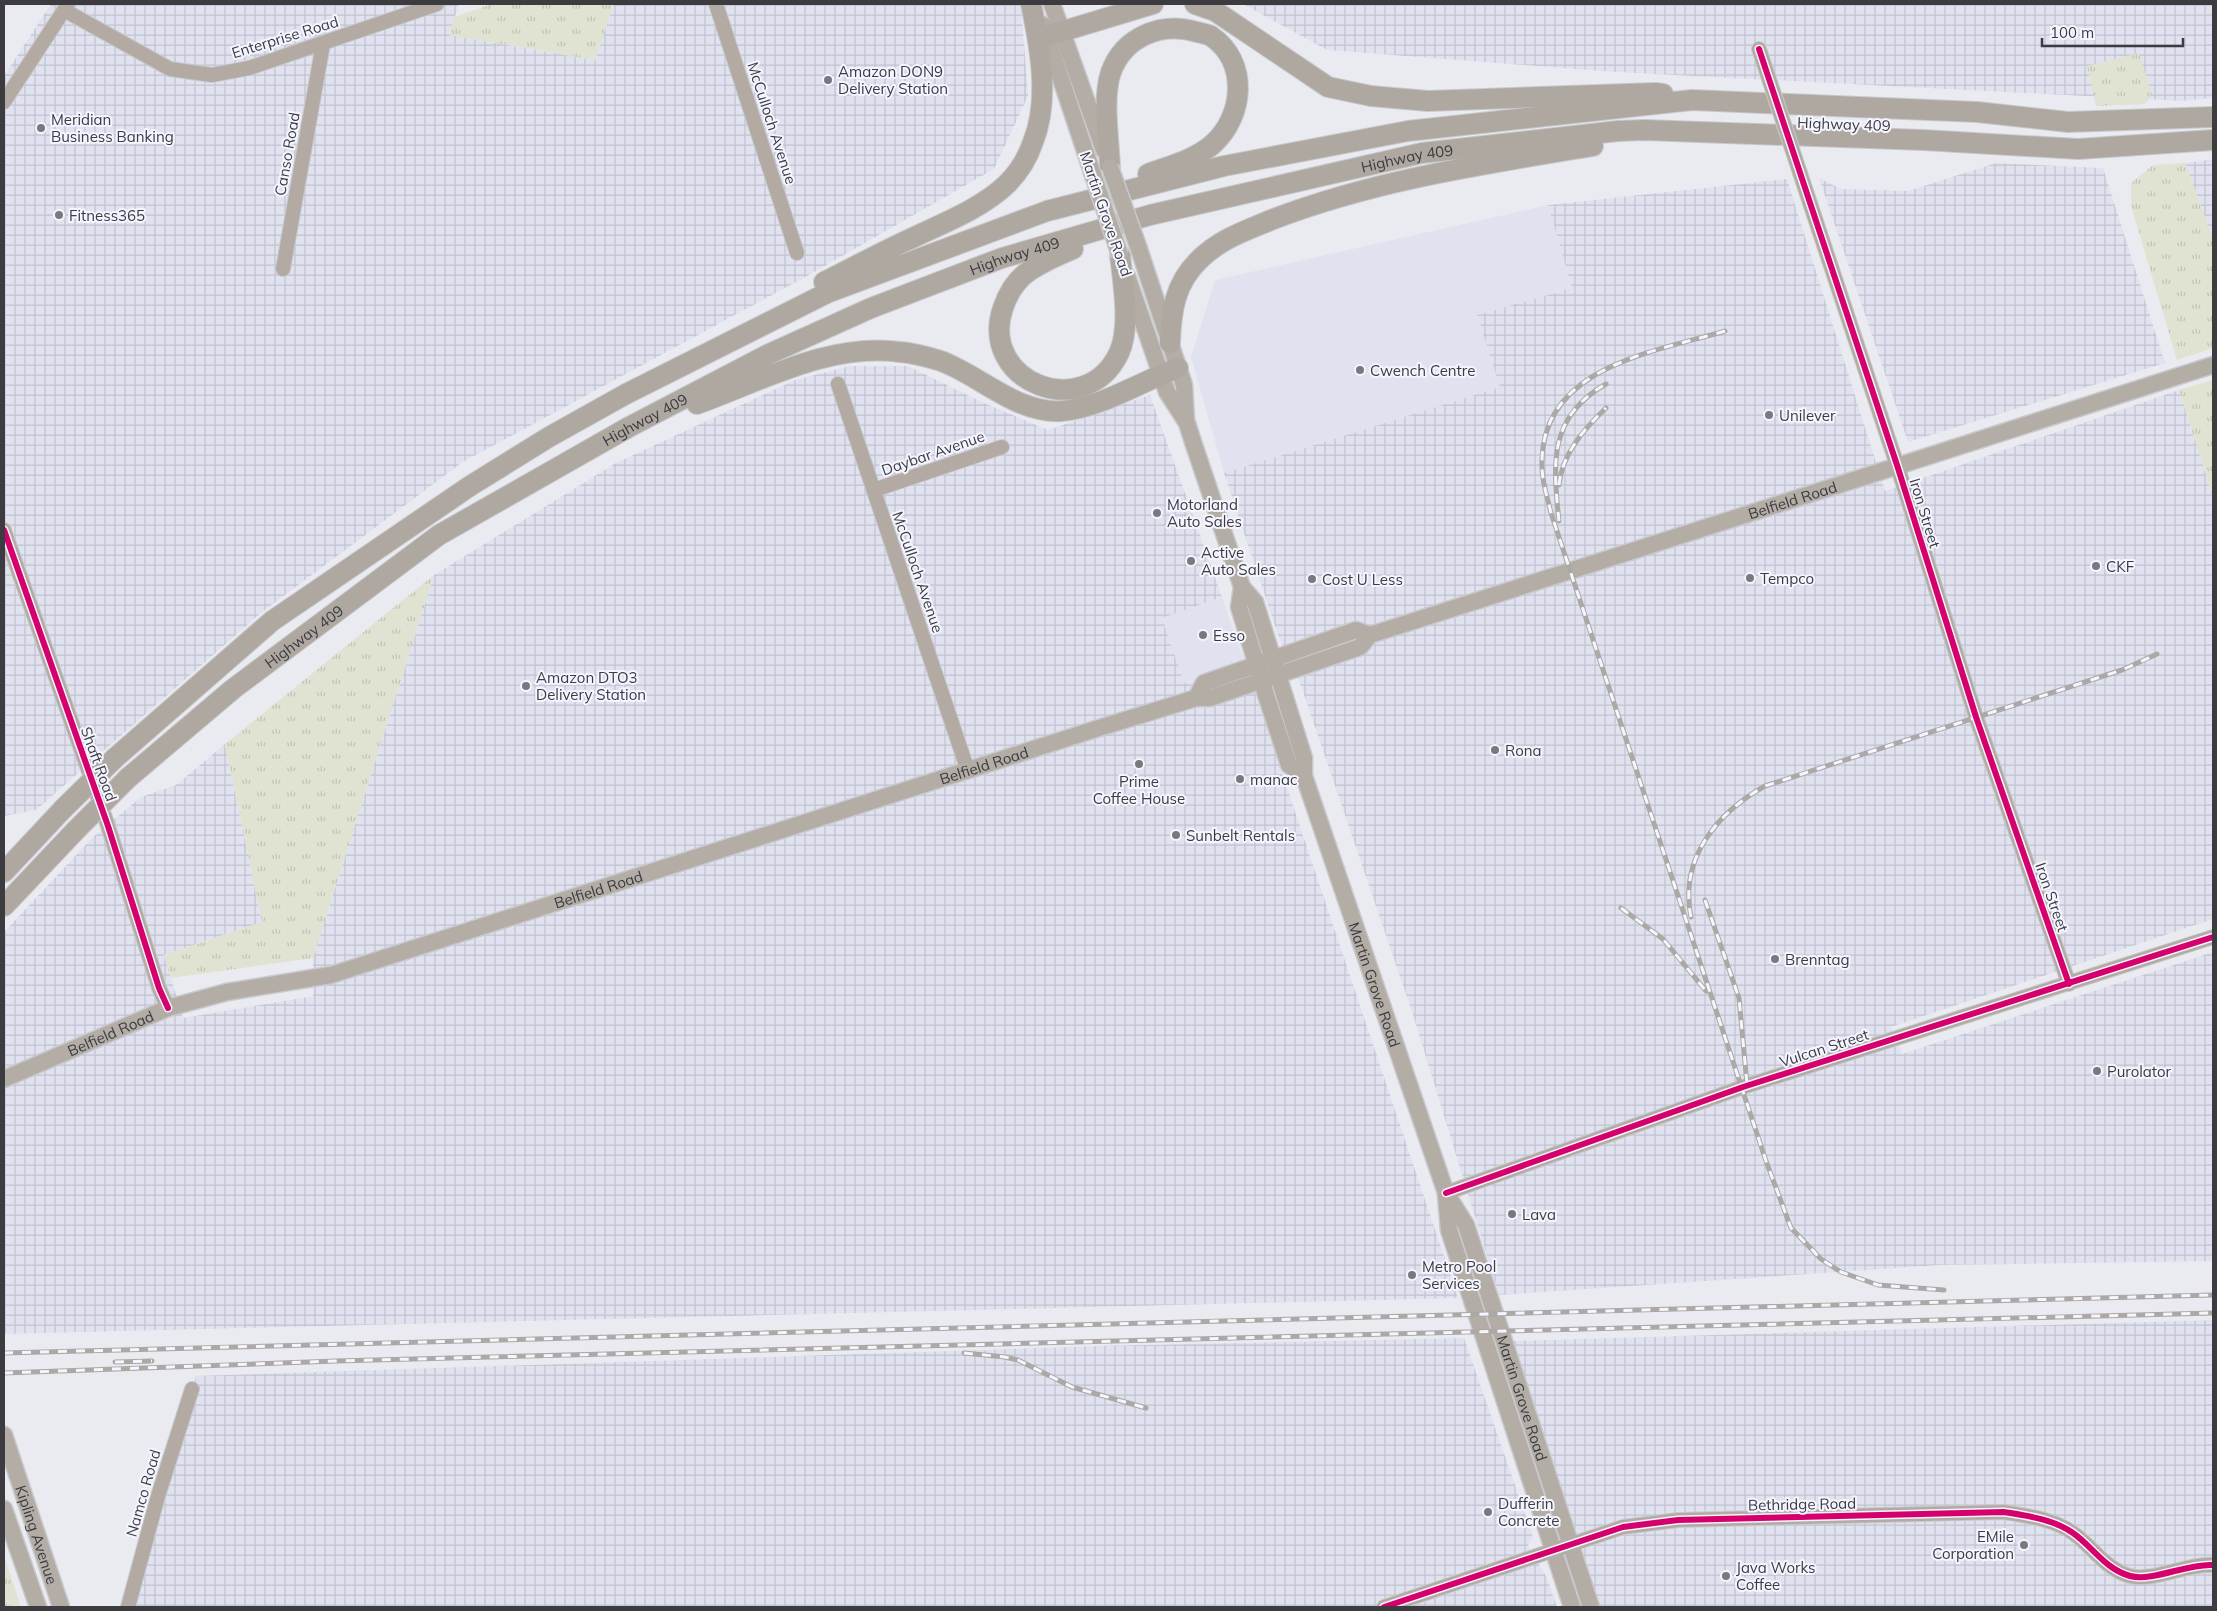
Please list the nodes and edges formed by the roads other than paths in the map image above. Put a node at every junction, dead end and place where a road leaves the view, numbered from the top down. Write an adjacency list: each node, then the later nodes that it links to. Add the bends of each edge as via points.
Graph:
1 (437, 4): 10 (street, Enterprise Road)
2 (716, 4): 21 (street, McCulloch Avenue)
3 (1031, 4): 27 (highway, via 1039,42 1039,118 1034,142 1022,166 1007,184 948,221 750,320)
4 (1036, 4): 9 (main road, Martin Grove Road)
5 (1052, 4): 9 (main road, Martin Grove Road)
6 (1153, 4): 9 (highway)
7 (1195, 4): 12 (highway, via 1215,11 1328,87 1371,96 1428,101 1655,93)
8 (66, 7): 10 (street, Enterprise Road, via 170,69 212,75 249,68); 13 (street)
9 (1054, 34): 17 (main road, Martin Grove Road)
10 (323, 44): 22 (street, Canso Road)
11 (1759, 49): 30 (street, Iron Street, bridge)
12 (1692, 100): 14 (highway, Highway 409, via 1978,112 2082,123); 18 (highway, Highway 409, via 1408,131 1224,166)
13 (4, 102)
14 (2213, 117)
15 (1644, 130): 16 (highway, Highway 409, via 2078,149); 19 (highway, Highway 409, via 1422,153); 23 (highway, via 1610,143 1428,174 1303,208 1223,240 1198,261 1179,289 1171,315)
16 (2213, 140)
17 (1101, 170): 18 (highway, via 1108,84 1117,59 1138,38 1165,27 1190,29 1210,36 1235,67 1239,90 1236,112 1227,130 1189,159); 20 (main road, Martin Grove Road, bridge)
18 (1046, 211): 27 (highway, Highway 409, via 827,293)
19 (1150, 215): 20 (highway, via 1049,259 1027,272 1008,293 1000,316 999,341 1004,356 1018,372 1057,391 1079,388 1096,380 1109,368 1123,340); 28 (highway, Highway 409, via 1002,258 871,308 769,354)
20 (1130, 252): 23 (main road, Martin Grove Road); 25 (main road, Martin Grove Road)
21 (797, 253)
22 (282, 270)
23 (1170, 343): 25 (main road, Martin Grove Road)
24 (2213, 365): 30 (main road, Belfield Road)
25 (1170, 371): 28 (highway, via 1090,405 1045,411 1027,406 941,362 900,352 869,350 799,365); 33 (main road, Martin Grove Road, via 1166,392 1186,420)
26 (838, 384): 31 (street, McCulloch Avenue)
27 (626, 394): 42 (highway, Highway 409, bridge, via 470,486 272,621 115,758)
28 (629, 427): 43 (highway, Highway 409, bridge, via 439,535 233,689 128,778)
29 (1002, 447): 31 (street, Daybar Avenue)
30 (1897, 465): 34 (main road, Belfield Road); 45 (street, Iron Street, via 1976,717)
31 (874, 490): 40 (street, McCulloch Avenue)
32 (4, 530): 46 (street, Shaft Road)
33 (1242, 587): 35 (main road, Martin Grove Road, via 1256,602); 36 (main road, Martin Grove Road, via 1239,607)
34 (1370, 635): 35 (main road, Belfield Road, via 1356,630); 37 (main road, Belfield Road, via 1360,647)
35 (1273, 658): 36 (main road, Belfield Road); 37 (main road, Martin Grove Road)
36 (1256, 664): 38 (main road, Martin Grove Road); 39 (main road, Belfield Road, via 1204,683)
37 (1278, 675): 38 (main road, Belfield Road); 41 (main road, Martin Grove Road, via 1304,758)
38 (1261, 681): 39 (main road, Belfield Road, via 1210,698); 41 (main road, Martin Grove Road, via 1289,766)
39 (1196, 698): 40 (main road, Belfield Road)
40 (968, 771): 46 (main road, Belfield Road, via 331,975 227,992)
41 (1304, 776): 48 (main road, Martin Grove Road)
42 (4, 872)
43 (4, 906)
44 (2213, 936): 45 (street, Vulcan Street)
45 (2069, 984): 48 (street, Vulcan Street, via 1743,1086)
46 (168, 1008): 47 (main road, Belfield Road)
47 (4, 1079)
48 (1446, 1192): 52 (main road, Martin Grove Road, via 1466,1225); 53 (main road, Martin Grove Road, via 1448,1230)
49 (192, 1389): 57 (street, Namco Road)
50 (4, 1435): 56 (main road, Kipling Avenue)
51 (4, 1509): 55 (main road, Kipling Avenue)
52 (1570, 1545): 53 (street, Bethridge Road); 54 (street, Bethridge Road, via 1623,1526 1678,1520 2004,1512 2040,1518 2073,1532 2106,1564 2131,1576); 60 (main road, Martin Grove Road)
53 (1553, 1551): 58 (street, Bethridge Road); 59 (main road, Martin Grove Road)
54 (2213, 1565)
55 (38, 1607)
56 (61, 1607)
57 (128, 1607)
58 (1384, 1607)
59 (1572, 1607)
60 (1591, 1607)

